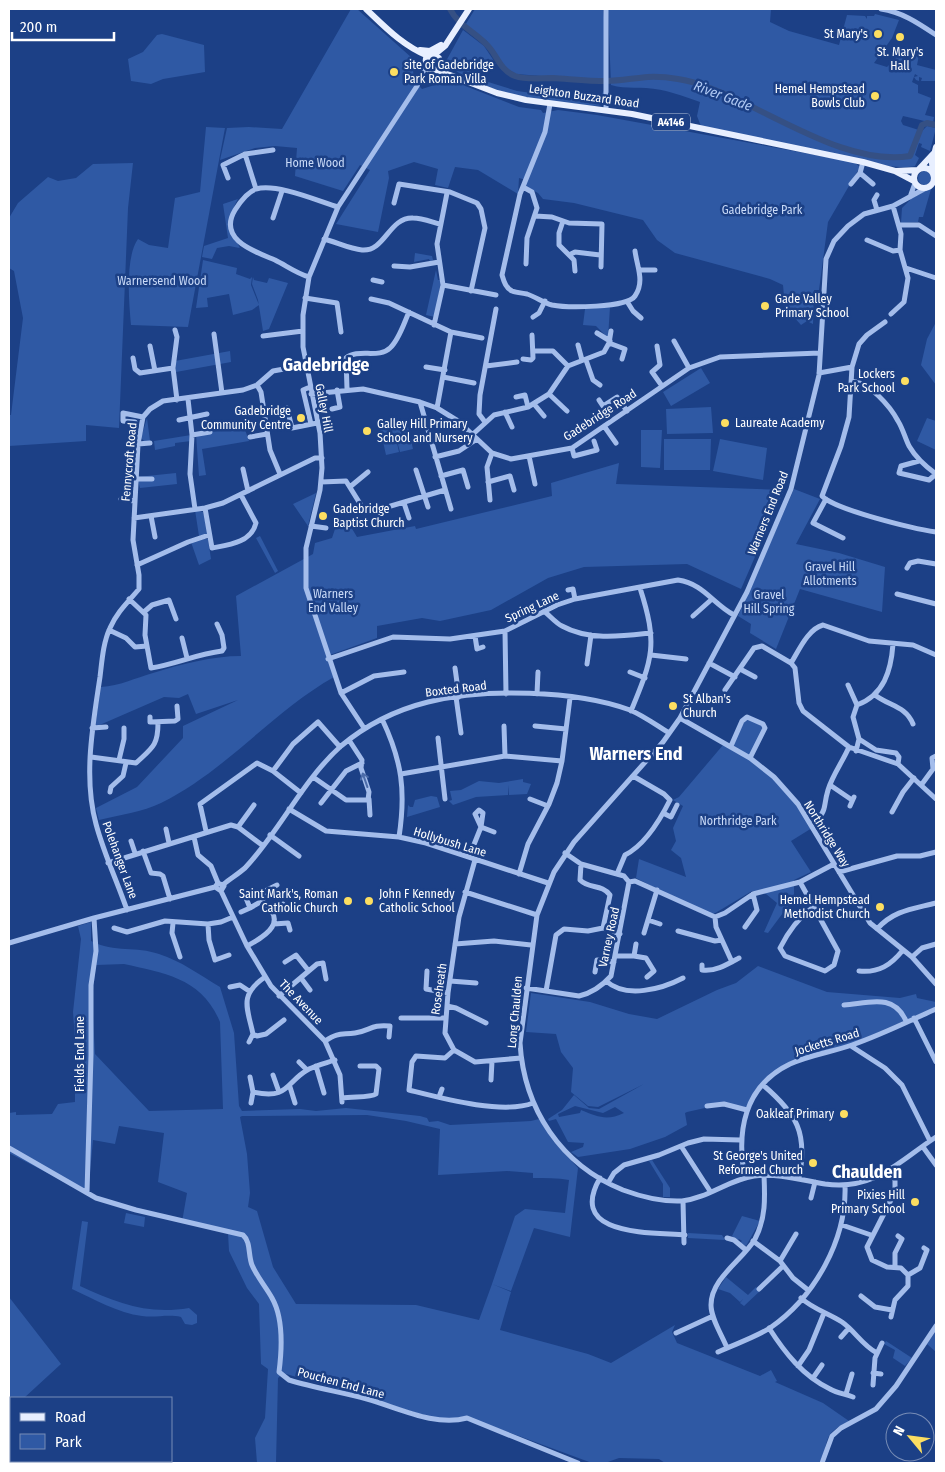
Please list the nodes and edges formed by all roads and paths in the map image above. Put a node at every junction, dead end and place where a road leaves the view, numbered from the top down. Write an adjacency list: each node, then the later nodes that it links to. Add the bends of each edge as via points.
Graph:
1 (366, 9): 8 (main road, Leighton Buzzard Road)
2 (469, 9): 6 (main road)
3 (606, 9): 12 (street)
4 (881, 9): 5 (street, via 912,19)
5 (936, 36)
6 (450, 39): 7 (main road); 8 (main road, via 430,51)
7 (445, 46): 9 (main road); 10 (main road)
8 (414, 50): 9 (main road, Leighton Buzzard Road); 10 (main road, Leighton Buzzard Road)
9 (431, 56): 10 (main road); 10 (main road)
10 (433, 66): 11 (main road, Leighton Buzzard Road / A4146, via 497,93); 34 (street, Galley Hill, via 421,78)
11 (550, 104): 12 (main road, Leighton Buzzard Road / A4146); 25 (street, via 545,132)
12 (606, 110): 16 (main road, Leighton Buzzard Road / A4146)
13 (273, 150): 15 (street)
14 (935, 150): 17 (main road); 20 (main road)
15 (245, 154): 21 (street, via 223,165); 27 (street)
16 (863, 162): 18 (main road, Leighton Buzzard Road / A4146); 19 (street)
17 (918, 170): 18 (main road, Leighton Buzzard Road / A4146); 20 (main road, via 926,170); 22 (main road)
18 (895, 171): 22 (main road, Leighton Buzzard Road / A4146)
19 (860, 173): 23 (street); 24 (street)
20 (935, 176): 26 (main road)
21 (228, 178)
22 (914, 182): 26 (main road, Leighton Buzzard Road); 31 (street)
23 (851, 184)
24 (873, 184)
25 (523, 187): 36 (street, via 534,194 537,203); 65 (street, via 502,275 505,285 512,291)
26 (931, 188): 31 (street, Warners End Road)
27 (256, 189): 28 (street); 56 (street, via 242,199 233,212 231,225 235,237 242,246)
28 (282, 191): 34 (street); 37 (street)
29 (447, 192): 32 (street, via 399,184); 39 (street); 61 (street, via 470,199 482,210 485,228)
30 (877, 195): 35 (street, via 874,200)
31 (910, 197): 33 (street, Warners End Road)
32 (394, 203)
33 (893, 206): 35 (street, Warners End Road); 40 (street)
34 (338, 207): 42 (street, Galley Hill)
35 (878, 210): 90 (street, Warners End Road, via 864,214 848,226 834,241 826,259)
36 (535, 216): 38 (street); 49 (street, via 527,238 527,264)
37 (273, 218)
38 (563, 221): 46 (street, via 558,241); 47 (street, via 602,224)
39 (440, 224): 42 (street, via 412,218 403,220 394,224 376,245 363,250); 48 (street)
40 (899, 225): 41 (street, via 919,225); 44 (street)
41 (936, 236)
42 (324, 238): 56 (street, Galley Hill)
43 (867, 240): 44 (street, via 893,251)
44 (900, 250): 52 (street)
45 (635, 252): 54 (street)
46 (569, 256): 47 (street, via 574,252); 53 (street, via 575,262)
47 (600, 256): 51 (street)
48 (439, 262): 50 (street); 60 (street)
49 (519, 264)
50 (394, 266)
51 (601, 267)
52 (906, 268): 57 (street); 69 (street, via 908,278 904,302)
53 (575, 270)
54 (641, 270): 55 (street); 66 (street, via 639,288)
55 (656, 270)
56 (309, 277): 63 (street, Galley Hill)
57 (936, 278)
58 (373, 280): 59 (street)
59 (382, 282)
60 (443, 285): 61 (street); 73 (street)
61 (471, 291): 62 (street)
62 (496, 295)
63 (305, 298): 75 (street, Galley Hill); 77 (street, via 337,302)
64 (371, 299): 68 (street)
65 (545, 301): 66 (street, via 552,305 586,307); 70 (street, via 540,313)
66 (628, 303): 71 (street)
67 (496, 309): 97 (street)
68 (409, 312): 73 (street); 113 (street, via 390,347 384,351 352,353 346,358)
69 (892, 314)
70 (533, 317)
71 (641, 318)
72 (885, 322): 102 (street, via 859,344)
73 (434, 325): 78 (street)
74 (175, 330): 100 (street)
75 (303, 331): 82 (street); 96 (street, Galley Hill)
76 (611, 331): 85 (street)
77 (342, 332)
78 (451, 332): 83 (street); 103 (street)
79 (597, 333): 85 (street)
80 (214, 334): 115 (street)
81 (532, 335): 89 (street)
82 (263, 336)
83 (482, 338)
84 (674, 341): 101 (street)
85 (610, 342): 93 (street, via 628,349); 94 (street, via 604,352)
86 (578, 345): 94 (street)
87 (150, 346): 104 (street)
88 (657, 346): 111 (street, via 660,365 652,372)
89 (534, 350): 92 (street, via 532,360); 98 (street, via 553,351)
90 (820, 354): 101 (street, Gadebridge Road, via 720,357); 105 (street, Warners End Road)
91 (133, 358): 104 (street, via 137,371)
92 (523, 359)
93 (622, 359)
94 (584, 360): 98 (street); 109 (street, via 593,380)
95 (517, 362): 97 (street)
96 (306, 365): 110 (street, Fennycroft Road, via 273,371); 112 (street, Galley Hill)
97 (486, 366): 137 (street, via 479,414)
98 (568, 366): 117 (street)
99 (426, 367): 103 (street)
100 (173, 368): 104 (street); 120 (street)
101 (689, 368): 111 (street, Gadebridge Road)
102 (852, 368): 105 (street); 107 (street)
103 (444, 370): 106 (street)
104 (155, 371)
105 (819, 373): 204 (street, Warners End Road, via 791,489)
106 (444, 377): 108 (street); 125 (street)
107 (852, 381): 155 (street, via 860,382 874,393 898,420); 174 (street, via 849,417)
108 (474, 383)
109 (600, 385)
110 (257, 386): 115 (street, Fennycroft Road); 131 (street)
111 (662, 386): 127 (street, Gadebridge Road)
112 (310, 387): 116 (street, Galley Hill); 138 (street, via 302,390)
113 (347, 389): 114 (street); 122 (street, via 363,389)
114 (337, 390): 116 (street); 126 (street, via 340,407)
115 (222, 393): 119 (street, Fennycroft Road)
116 (311, 394): 138 (street, Galley Hill)
117 (549, 394): 123 (street); 128 (street)
118 (516, 397): 124 (street, via 525,395)
119 (188, 399): 120 (street, Fennycroft Road); 134 (street)
120 (177, 400): 133 (street, Fennycroft Road, via 163,401)
121 (599, 400): 127 (street, via 603,406 617,397)
122 (420, 402): 125 (street); 153 (street)
123 (534, 404): 124 (street); 132 (street)
124 (528, 407): 129 (street)
125 (437, 408): 145 (street)
126 (332, 409)
127 (627, 410): 139 (street, Gadebridge Road)
128 (567, 411)
129 (505, 412): 137 (street); 140 (street)
130 (207, 414): 134 (street)
131 (264, 414): 138 (street, via 287,408 292,428); 142 (street)
132 (544, 416)
133 (142, 417): 136 (street, via 123,413 123,421); 149 (street, Fennycroft Road)
134 (189, 418): 135 (street); 143 (street)
135 (179, 420)
136 (135, 422)
137 (485, 422): 145 (street)
138 (314, 424): 154 (street, Galley Hill)
139 (604, 426): 148 (street); 150 (street, Gadebridge Road)
140 (512, 427)
141 (210, 432): 143 (street)
142 (267, 434): 144 (street); 159 (street)
143 (192, 436): 182 (street, via 190,474)
144 (250, 437)
145 (475, 437): 151 (street); 153 (street, via 459,451)
146 (594, 441): 150 (street, via 597,450 576,456)
147 (150, 442): 149 (street)
148 (616, 443)
149 (138, 444): 163 (street, Fennycroft Road)
150 (572, 448): 152 (street, Gadebridge Road)
151 (492, 453): 152 (street, Gadebridge Road, via 511,459); 165 (street, via 487,467)
152 (529, 456): 166 (street)
153 (435, 457): 161 (street)
154 (322, 458): 159 (street); 164 (street, Galley Hill)
155 (919, 461): 160 (street); 160 (street, via 901,466 899,473 929,480)
156 (243, 469): 171 (street)
157 (416, 470): 173 (street)
158 (368, 472): 167 (street)
159 (280, 474): 171 (street)
160 (936, 474)
161 (441, 476): 168 (street, via 463,470); 169 (street)
162 (152, 479): 163 (street)
163 (136, 480): 177 (street, Fennycroft Road)
164 (321, 482): 167 (street, via 343,480); 186 (street, Galley Hill)
165 (488, 482): 170 (street, via 510,476); 176 (street)
166 (535, 484)
167 (351, 486): 178 (street, via 364,510 374,511)
168 (468, 487)
169 (445, 490): 173 (street); 181 (street)
170 (514, 490)
171 (248, 491): 172 (street)
172 (241, 494): 179 (street); 189 (street, via 256,524 255,529 239,543 212,548)
173 (424, 497): 178 (street); 180 (street)
174 (824, 498): 188 (street, via 889,521); 191 (street, via 813,523)
175 (121, 499): 177 (street)
176 (490, 500)
177 (134, 501): 184 (street, Fennycroft Road)
178 (404, 503): 185 (street)
179 (205, 508): 182 (street); 189 (street)
180 (428, 508)
181 (451, 508)
182 (195, 509): 183 (street)
183 (151, 516): 184 (street); 190 (street)
184 (134, 518): 193 (street, Fennycroft Road)
185 (409, 518)
186 (311, 526): 187 (street); 221 (street, Galley Hill, via 306,548 306,588)
187 (326, 528)
188 (936, 532)
189 (209, 535): 193 (street)
190 (155, 537)
191 (843, 538)
192 (936, 564): 194 (street, via 918,561)
193 (137, 565): 198 (street, Fennycroft Road, via 139,589)
194 (906, 568)
195 (640, 588): 199 (street, Spring Lane); 200 (street, Spring Lane, via 678,580 696,585); 210 (street)
196 (568, 590): 199 (street, via 573,589)
197 (897, 594): 201 (street)
198 (130, 599): 203 (street); 208 (street, Fennycroft Road, via 121,607)
199 (575, 599): 202 (street, Spring Lane)
200 (712, 599): 204 (street, Spring Lane); 205 (street)
201 (936, 604)
202 (544, 611): 209 (street, Spring Lane); 211 (street, via 562,627)
203 (144, 612): 206 (street, via 152,605 168,600); 216 (street)
204 (734, 615): 223 (street, Warners End Road)
205 (693, 616)
206 (176, 619)
207 (217, 624): 220 (street, via 222,635 222,651)
208 (109, 630): 214 (street, Fennycroft Road); 216 (street, via 126,638 135,647)
209 (505, 630): 212 (street, Spring Lane); 237 (street)
210 (652, 633): 211 (street, via 616,637); 218 (street)
211 (591, 635): 225 (street)
212 (475, 636): 217 (street, via 477,648); 221 (street, Spring Lane, via 393,638)
213 (182, 638): 220 (street)
214 (105, 643): 253 (street, Polehanger Lane)
215 (893, 644): 219 (street, via 913,645); 224 (street, via 869,641 824,625 816,626); 239 (street, via 891,661)
216 (147, 646): 220 (street, via 152,668)
217 (483, 647)
218 (651, 655): 222 (street); 233 (street)
219 (936, 655)
220 (187, 658)
221 (328, 659): 236 (street, Galley Hill)
222 (686, 659)
223 (709, 663): 231 (street); 246 (street, Warners End Road)
224 (791, 663): 227 (street, via 759,646 754,648); 264 (street, via 797,676 799,703 803,711)
225 (587, 664)
226 (455, 668): 240 (street)
227 (740, 669): 231 (street); 232 (street)
228 (404, 672): 236 (street, via 374,676)
229 (538, 672): 238 (street)
230 (630, 672): 233 (street)
231 (735, 677): 235 (street)
232 (755, 677)
233 (645, 678): 244 (street)
234 (848, 686): 242 (street)
235 (724, 690)
236 (342, 693): 255 (street, Galley Hill)
237 (506, 694): 238 (street, Boxted Road); 240 (street, Boxted Road)
238 (537, 694): 241 (street, Boxted Road)
239 (876, 695): 242 (street); 249 (street, via 898,706)
240 (457, 697): 247 (street, Boxted Road, via 428,702); 257 (street)
241 (570, 698): 244 (street, Boxted Road); 256 (street)
242 (857, 705): 260 (street, via 853,716)
243 (177, 706): 248 (street, via 178,718 175,721)
244 (631, 711): 258 (street, Boxted Road)
245 (150, 717): 248 (street, via 150,722)
246 (680, 718): 258 (street, Long Chaulden); 262 (street, Northridge Way)
247 (382, 719): 255 (street, Boxted Road); 277 (street, via 395,746)
248 (158, 723): 272 (street, via 158,739 154,746 136,763)
249 (913, 724)
250 (504, 726): 266 (street)
251 (535, 726): 256 (street)
252 (106, 727): 253 (street)
253 (92, 728): 268 (street, Polehanger Lane)
254 (124, 728): 270 (street)
255 (364, 728): 261 (street, Boxted Road)
256 (566, 729): 271 (street)
257 (461, 733)
258 (669, 733): 278 (street, Long Chaulden)
259 (438, 738): 275 (street)
260 (859, 739): 265 (street); 274 (street, via 876,750 896,753)
261 (349, 740): 263 (street, Boxted Road); 273 (street)
262 (731, 746): 269 (street, Northridge Way); 269 (street, via 747,717 763,724 765,728)
263 (340, 747): 276 (street, via 318,722 293,744); 279 (street, Boxted Road)
264 (849, 747): 265 (street); 281 (street)
265 (856, 751): 274 (street)
266 (505, 756): 271 (street); 275 (street)
267 (936, 756): 282 (street, via 932,758 933,769)
268 (91, 757): 270 (street); 319 (street, Polehanger Lane, via 92,805)
269 (750, 758): 301 (street, Northridge Way, via 784,787)
270 (119, 760): 272 (street)
271 (562, 761): 293 (street)
272 (126, 763): 284 (street, via 123,776)
273 (362, 763): 283 (street, via 346,771); 286 (street, one-way to 273)
274 (898, 764): 280 (street)
275 (442, 767): 277 (street); 287 (street)
276 (273, 771): 285 (street); 304 (street, via 257,763 200,804)
277 (401, 774): 308 (street)
278 (633, 776): 297 (street, via 670,800); 315 (street, Long Chaulden)
279 (313, 777): 283 (street); 285 (street, Boxted Road)
280 (914, 778): 282 (street); 296 (street)
281 (830, 784): 294 (street, via 853,798); 301 (street, via 826,807)
282 (922, 784): 289 (street)
283 (331, 788): 286 (street, via 346,800 366,801); 290 (street)
284 (110, 792)
285 (301, 793): 295 (street, Boxted Road)
286 (369, 798): 298 (street)
287 (445, 799)
288 (530, 799): 293 (street)
289 (936, 799)
290 (321, 803)
291 (254, 805): 302 (street)
292 (677, 805): 299 (street)
293 (548, 806): 323 (street, via 528,844)
294 (850, 806)
295 (289, 809): 306 (street, Boxted Road); 308 (street, Hollybush Lane, via 326,831)
296 (892, 812)
297 (663, 813): 299 (street); 324 (street, via 637,849 624,855)
298 (370, 815)
299 (671, 817): 300 (street)
300 (667, 824)
301 (811, 825): 321 (street, Northridge Way)
302 (238, 827): 304 (street, via 231,825); 311 (street)
303 (166, 829): 310 (street)
304 (206, 831): 307 (street)
305 (494, 832): 317 (street, via 481,827)
306 (270, 835): 311 (street, Boxted Road); 316 (street)
307 (194, 837): 310 (street); 328 (street, via 198,855 211,866)
308 (399, 837): 317 (street, Hollybush Lane)
309 (130, 841): 314 (street)
310 (169, 843): 312 (street)
311 (262, 845): 328 (street, Boxted Road, via 244,869)
312 (143, 851): 314 (street); 335 (street, via 151,873 163,876)
313 (936, 852): 322 (street, via 897,856)
314 (135, 853): 319 (street)
315 (565, 853): 320 (street); 327 (street, Long Chaulden)
316 (299, 856)
317 (469, 857): 318 (street, Hollybush Lane)
318 (475, 860): 323 (street, Hollybush Lane); 332 (street, Roseheath)
319 (108, 863): 342 (street, Polehanger Lane)
320 (581, 864): 324 (street); 357 (street, via 580,880 583,884 606,889 610,895)
321 (834, 864): 322 (street, Northridge Way); 326 (street)
322 (839, 872): 358 (street, Northridge Way)
323 (519, 874): 327 (street, Hollybush Lane)
324 (618, 874): 325 (street)
325 (629, 882): 330 (street, via 635,881); 362 (street, Varney Road)
326 (800, 882): 334 (street); 340 (street)
327 (548, 883): 344 (street, Long Chaulden)
328 (219, 885): 331 (street, Boxted Road, via 224,888); 335 (street, Boxted Road)
329 (277, 885): 336 (street, via 267,890)
330 (657, 890): 346 (street); 349 (street)
331 (221, 891): 345 (street, The Avenue)
332 (465, 892): 344 (street); 365 (street, Roseheath)
333 (244, 893): 339 (street)
334 (753, 894): 346 (street); 355 (street, via 757,910)
335 (170, 899): 342 (street, Boxted Road)
336 (262, 901): 339 (street); 341 (street)
337 (936, 903): 358 (street, via 902,910)
338 (283, 904): 341 (street)
339 (250, 908): 343 (street)
340 (812, 908): 340 (street, via 838,950 834,965 825,971 785,956 780,948 797,922)
341 (271, 909): 353 (street)
342 (128, 910): 347 (street, Boxted Road)
343 (241, 912)
344 (537, 915): 368 (street, Long Chaulden)
345 (232, 917): 352 (street); 369 (street, The Avenue)
346 (715, 917): 363 (street)
347 (94, 918): 364 (street, Boxted Road); 457 (street, Fields End Lane, via 96,951 90,985)
348 (294, 920): 351 (street)
349 (648, 920): 354 (street); 361 (street)
350 (173, 923): 352 (street); 356 (street, via 165,921 127,932); 374 (street, via 172,933)
351 (288, 923): 353 (street); 359 (street)
352 (208, 924): 371 (street, via 212,962)
353 (274, 924): 369 (street, via 265,936)
354 (660, 924)
355 (745, 927)
356 (114, 928)
357 (603, 928): 362 (street); 398 (street, via 588,931 564,929 556,935)
358 (877, 929): 370 (street, Northridge Way)
359 (290, 930)
360 (678, 931): 363 (street, via 714,941)
361 (644, 933)
362 (620, 934): 372 (street, Varney Road)
363 (722, 940): 379 (street)
364 (9, 943)
365 (455, 944): 368 (street, via 494,942); 391 (street, Roseheath)
366 (636, 944): 373 (street)
367 (936, 944): 375 (street, via 922,948)
368 (531, 945): 395 (street, Long Chaulden)
369 (248, 946): 385 (street, The Avenue)
370 (903, 950): 375 (street, Northridge Way); 383 (street, via 882,969)
371 (229, 955)
372 (616, 956): 373 (street); 378 (street, Varney Road)
373 (634, 956): 386 (street, via 646,958 654,971)
374 (180, 957)
375 (912, 957): 393 (street, Northridge Way)
376 (739, 958): 379 (street)
377 (285, 962): 381 (street, via 298,954)
378 (614, 962): 384 (street, via 597,960); 390 (street, Varney Road, via 611,976)
379 (732, 962): 380 (street, via 706,971 702,970)
380 (702, 965)
381 (308, 970): 387 (street); 389 (street, via 323,963)
382 (427, 971): 399 (street, via 426,989)
383 (859, 971)
384 (595, 972)
385 (265, 977): 397 (street); 400 (street, The Avenue)
386 (647, 977)
387 (301, 978): 396 (street); 400 (street)
388 (683, 978): 390 (street, via 649,990 630,990)
389 (326, 979)
390 (606, 981): 398 (street, Varney Road, via 587,994)
391 (450, 982): 392 (street); 399 (street, Roseheath)
392 (476, 983)
393 (936, 984)
394 (230, 987): 397 (street, via 240,986)
395 (526, 988): 398 (street, Varney Road); 418 (street, Long Chaulden)
396 (310, 990)
397 (249, 991): 412 (street, via 246,1003)
398 (546, 991)
399 (448, 993): 402 (street, Roseheath)
400 (279, 996): 414 (street, The Avenue)
401 (844, 1005): 409 (street, via 888,1002 900,1011)
402 (447, 1006): 405 (street, Roseheath); 410 (street)
403 (936, 1009): 406 (street, Jocketts Road)
404 (400, 1018): 405 (street)
405 (445, 1018): 417 (street, Roseheath, via 445,1033)
406 (914, 1018): 409 (street, Jocketts Road); 422 (street)
407 (391, 1019): 411 (street)
408 (284, 1020): 412 (street, via 266,1034)
409 (906, 1021): 416 (street, Jocketts Road)
410 (486, 1023)
411 (390, 1026): 413 (street); 414 (street, via 373,1026 354,1034 340,1032)
412 (253, 1034): 415 (street)
413 (389, 1037)
414 (325, 1041): 419 (street, The Avenue)
415 (248, 1042)
416 (851, 1046): 429 (street, Jocketts Road, via 790,1064); 443 (street, via 884,1068 902,1085)
417 (454, 1050): 420 (street, via 475,1062); 435 (street, via 445,1058 416,1056 412,1062 408,1090)
418 (521, 1058): 420 (street); 438 (street, Long Chaulden)
419 (335, 1060): 423 (street); 424 (street, The Avenue, via 342,1100 376,1094 379,1068)
420 (492, 1061): 428 (street)
421 (298, 1062): 425 (street)
422 (936, 1062)
423 (316, 1066): 425 (street); 434 (street)
424 (360, 1066)
425 (307, 1070): 430 (street)
426 (273, 1075): 433 (street)
427 (250, 1077): 432 (street)
428 (491, 1080)
429 (763, 1085): 440 (street, Jocketts Road); 452 (street, via 788,1108 800,1128 804,1153)
430 (290, 1087): 433 (street); 436 (street)
431 (442, 1089): 435 (street)
432 (254, 1092): 433 (street); 437 (street)
433 (279, 1092)
434 (324, 1093)
435 (440, 1096): 438 (street, via 482,1106 524,1107)
436 (295, 1102)
437 (251, 1103)
438 (533, 1103): 450 (street, Long Chaulden, via 559,1146)
439 (707, 1106): 440 (street, via 724,1104)
440 (747, 1110): 442 (street, Jocketts Road)
441 (936, 1137): 443 (street, Long Chaulden)
442 (740, 1140): 444 (street, via 704,1139); 451 (street, Jocketts Road)
443 (930, 1141): 445 (street, Long Chaulden)
444 (681, 1146): 454 (street, via 624,1165); 456 (street)
445 (923, 1147): 447 (street); 448 (street, Long Chaulden)
446 (9, 1148): 457 (street, Pouchen End Lane)
447 (936, 1164)
448 (890, 1171): 455 (street, Long Chaulden, via 864,1182); 463 (street, via 895,1180 895,1192)
449 (764, 1175): 451 (street, Long Chaulden); 452 (street, Long Chaulden); 466 (street, via 764,1213)
450 (600, 1178): 454 (street, Long Chaulden); 462 (street, via 593,1202 596,1213 607,1225 621,1230)
451 (745, 1178): 456 (street, Long Chaulden)
452 (799, 1178): 453 (street, Long Chaulden)
453 (815, 1182): 455 (street, Long Chaulden); 458 (street)
454 (608, 1183): 459 (street, Long Chaulden, via 652,1199)
455 (845, 1185): 460 (street)
456 (710, 1191): 459 (street, Long Chaulden)
457 (87, 1192): 499 (street, Pouchen End Lane, via 96,1198 136,1210 244,1235 257,1277 276,1307 282,1343 279,1372 289,1380 435,1420 467,1418)
458 (812, 1198)
459 (683, 1201): 462 (street)
460 (842, 1225): 463 (street); 474 (street, via 830,1258)
461 (796, 1234): 470 (street)
462 (685, 1235): 467 (street)
463 (871, 1235): 471 (street, via 867,1247 870,1257 882,1265)
464 (898, 1236): 471 (street, via 902,1239 895,1253)
465 (727, 1238): 469 (street)
466 (754, 1241): 469 (street); 470 (street)
467 (684, 1243)
468 (924, 1248): 472 (street, via 927,1250 920,1268)
469 (746, 1250): 479 (street, via 713,1293)
470 (781, 1263): 473 (street); 474 (street)
471 (895, 1267): 472 (street, via 902,1268)
472 (908, 1276): 477 (street, via 908,1286 895,1300)
473 (759, 1289)
474 (808, 1290): 476 (street)
475 (860, 1296): 477 (street, via 869,1299 875,1307)
476 (801, 1298): 478 (street); 482 (street)
477 (892, 1310): 480 (street)
478 (824, 1313): 483 (street); 491 (street)
479 (713, 1316): 484 (street); 487 (street)
480 (891, 1317)
481 (936, 1326): 500 (street, via 896,1386 876,1409 832,1436)
482 (769, 1328): 487 (street); 491 (street)
483 (849, 1328): 485 (street); 489 (street)
484 (676, 1332)
485 (841, 1337)
486 (882, 1343): 489 (street)
487 (728, 1348): 488 (street)
488 (718, 1352)
489 (877, 1353): 492 (street)
490 (822, 1365): 495 (street)
491 (798, 1366): 495 (street)
492 (873, 1373): 494 (street); 496 (street)
493 (852, 1374): 497 (street)
494 (881, 1374)
495 (813, 1378): 497 (street, via 832,1390)
496 (873, 1385)
497 (846, 1394): 498 (street)
498 (853, 1397)
499 (578, 1463)
500 (822, 1463)

